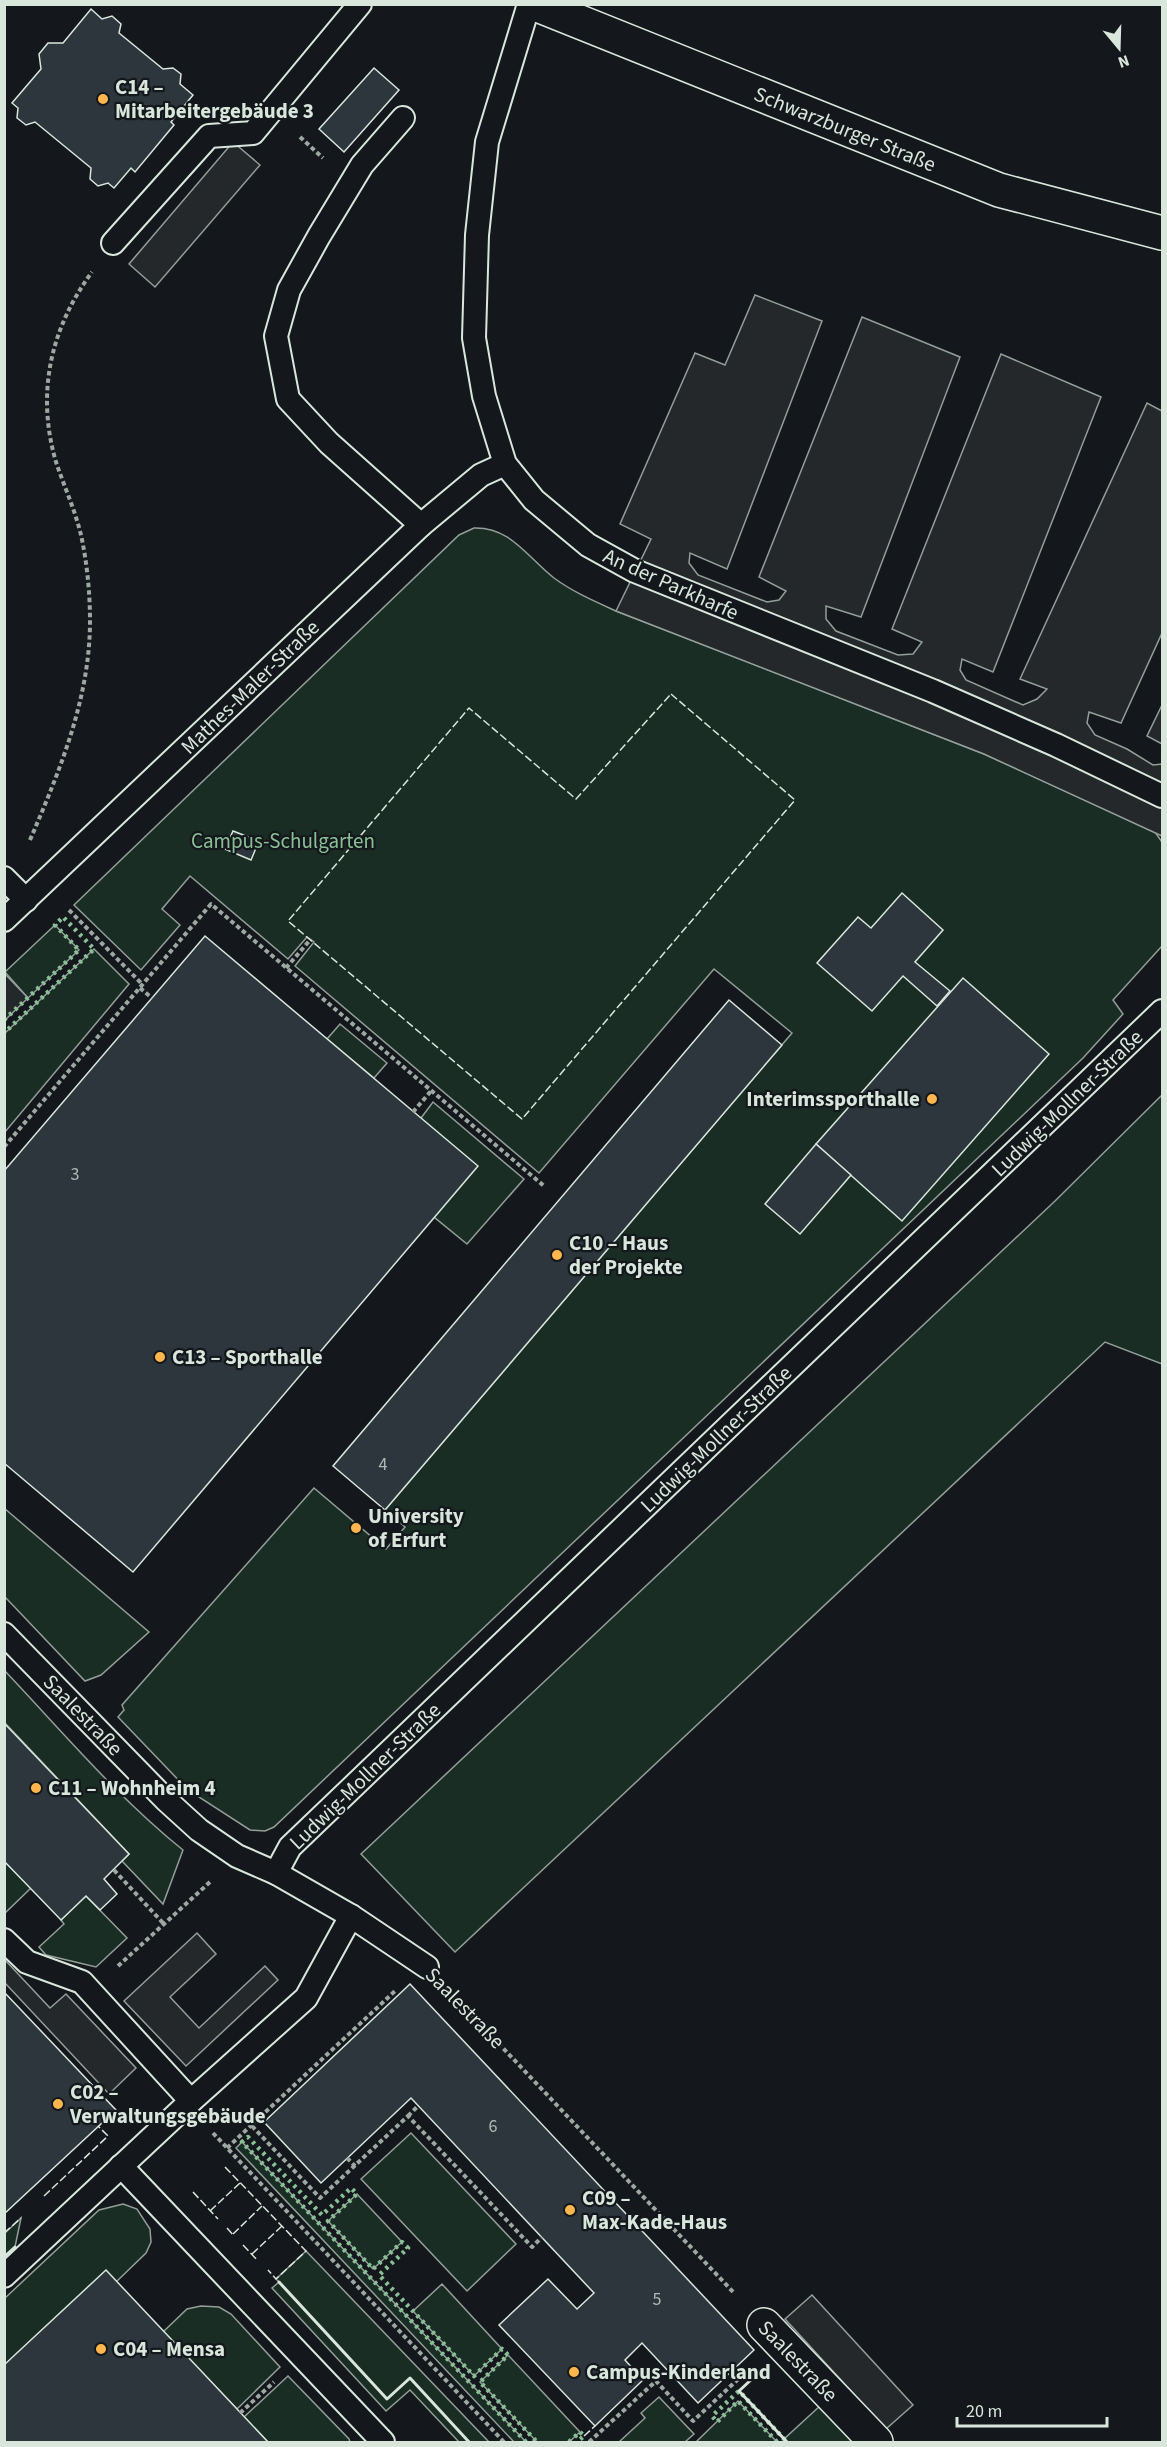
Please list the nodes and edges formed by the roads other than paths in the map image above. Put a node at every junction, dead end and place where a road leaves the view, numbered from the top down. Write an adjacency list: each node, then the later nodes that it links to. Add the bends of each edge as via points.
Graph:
1 (360, 4): 6 (lane, via 253,133 209,136)
2 (529, 4): 7 (lane, An der Parkharfe, via 487,142 477,235 474,338 484,396)
3 (535, 4): 5 (street, Schwarzburger Straße, via 999,190)
4 (403, 118): 8 (lane, via 351,182 289,290 276,336 288,399 329,442)
5 (1162, 233)
6 (113, 243)
7 (505, 464): 8 (lane, Mathes-Maler-Straße, via 481,475); 9 (lane, An der Parkharfe, via 534,500 579,538 635,571 933,691)
8 (421, 525): 11 (lane, Mathes-Maler-Straße)
9 (1162, 796)
10 (4, 878): 11 (lane)
11 (26, 900): 12 (lane, Mathes-Maler-Straße)
12 (4, 920)
13 (1162, 1011): 15 (lane, Ludwig-Mollner-Straße, via 290,1847)
14 (4, 1634): 15 (lane, Saalestraße, via 199,1830 237,1856)
15 (276, 1873): 16 (lane, Saalestraße)
16 (351, 1916): 18 (lane, Saalestraße); 19 (lane, via 306,1998)
17 (4, 1940): 19 (lane, via 27,1962 82,1982)
18 (425, 1966)
19 (189, 2103): 20 (lane)
20 (121, 2166): 21 (lane); 23 (lane)
21 (4, 2276)
22 (771, 2333): 24 (street, Saalestraße)
23 (383, 2442)
24 (876, 2442)

